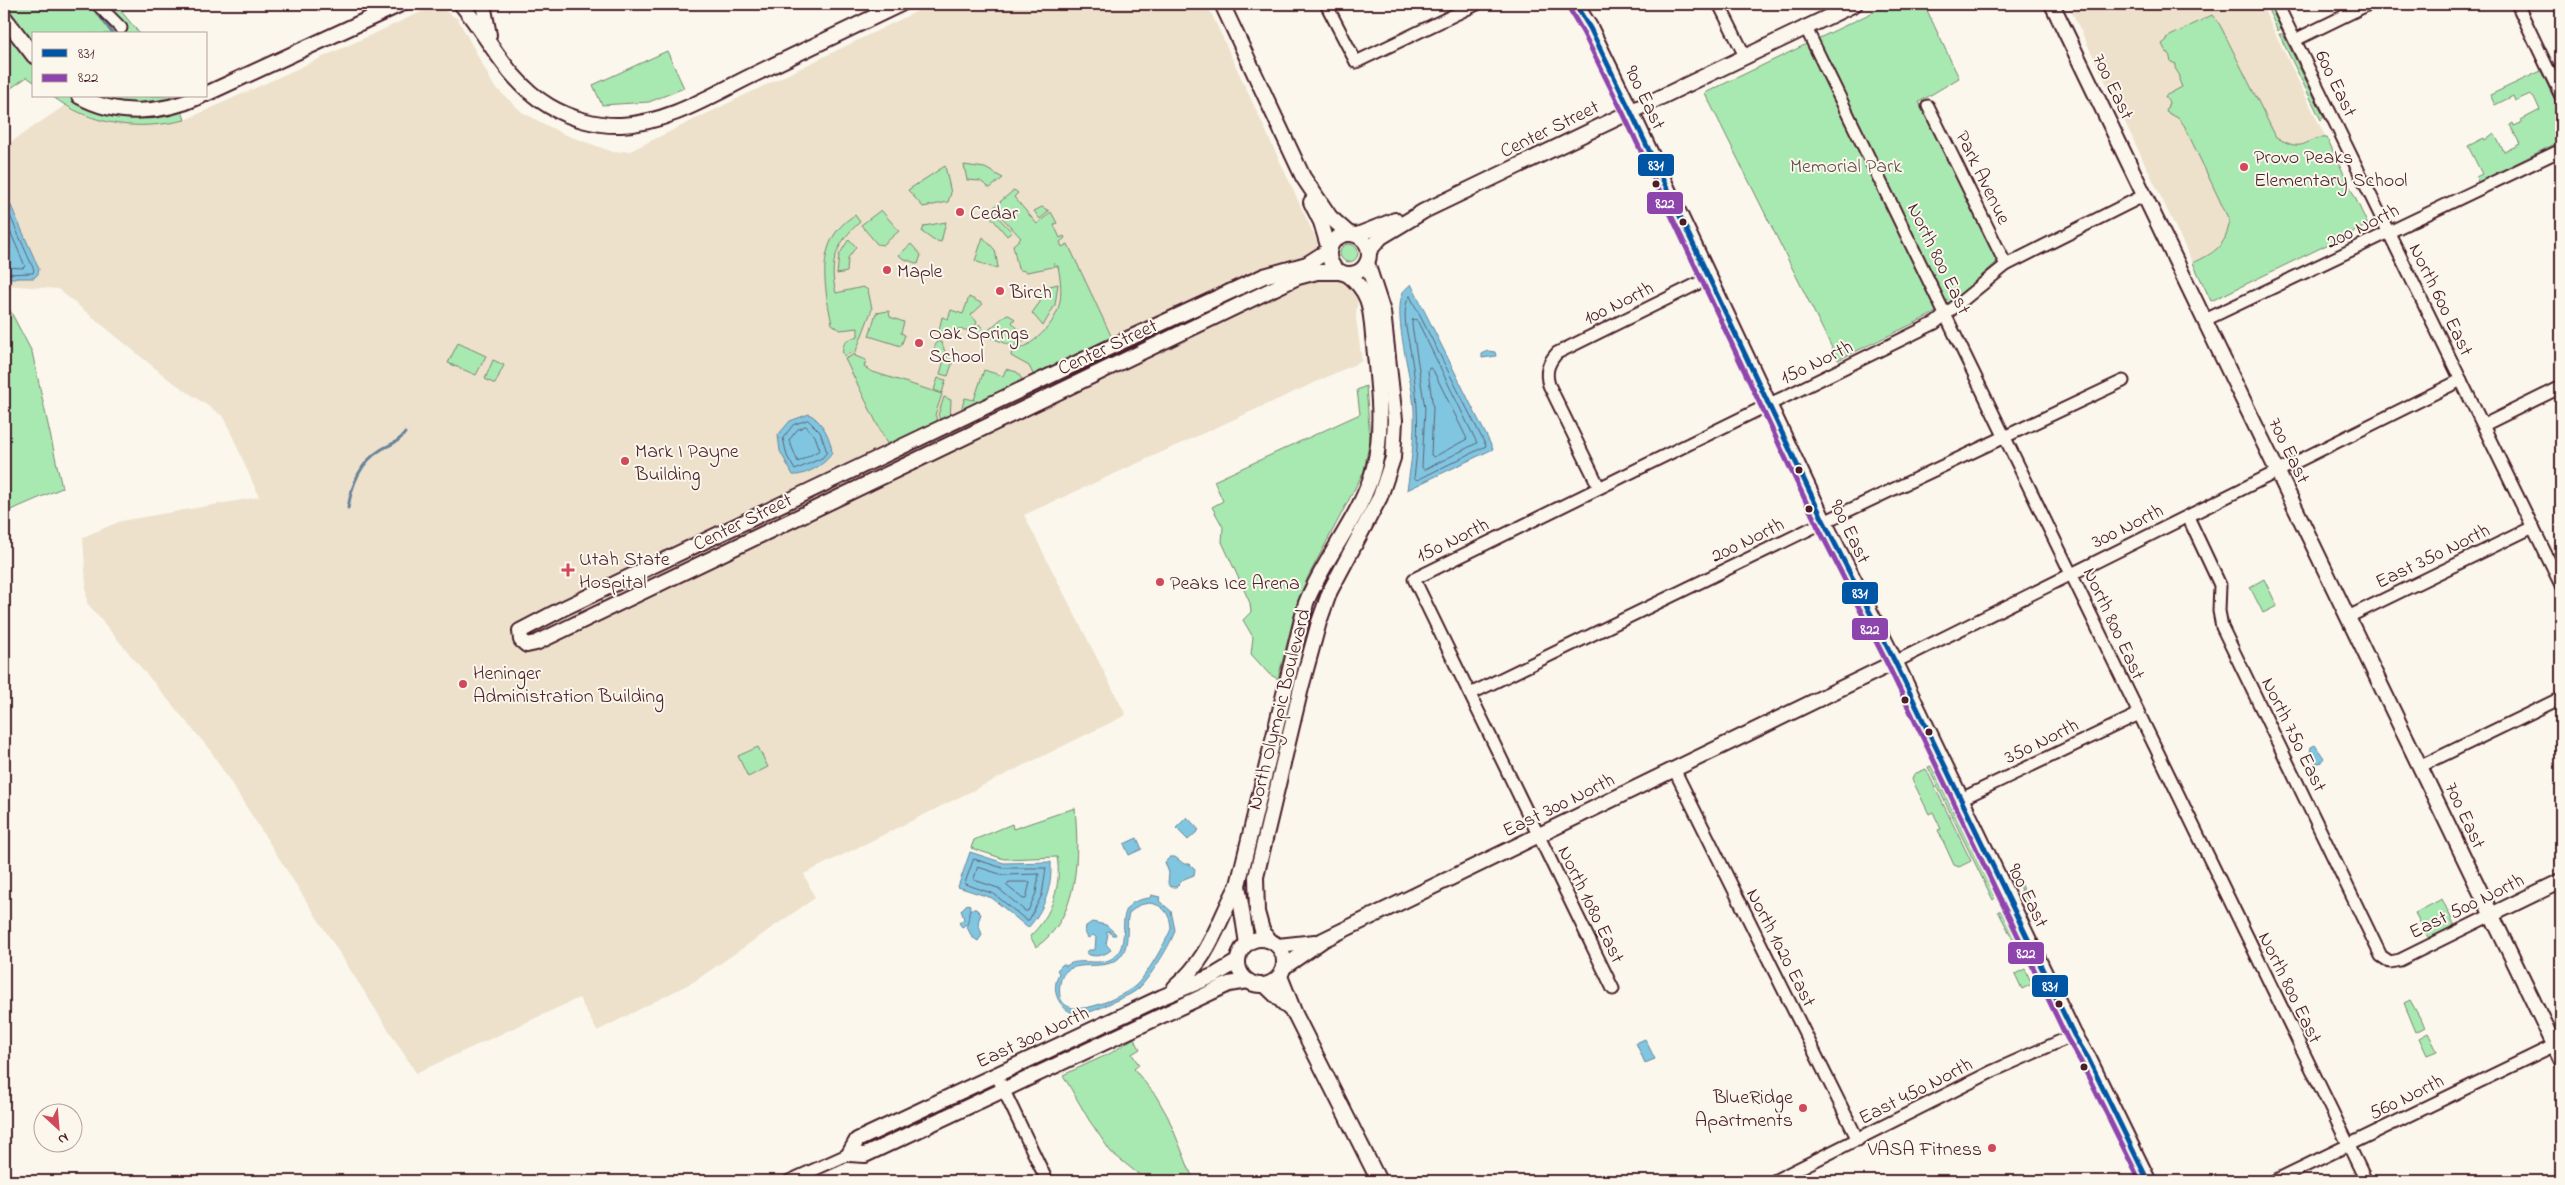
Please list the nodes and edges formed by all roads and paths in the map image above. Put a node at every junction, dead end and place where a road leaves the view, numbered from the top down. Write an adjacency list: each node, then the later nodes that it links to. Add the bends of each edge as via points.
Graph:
1 (97, 4): 19 (street)
2 (407, 4): 16 (street)
3 (461, 4): 21 (street)
4 (483, 4): 21 (street)
5 (901, 4): 21 (street, via 674,113 621,125 573,117 549,106 527,90)
6 (1222, 4): 31 (street)
7 (1326, 4): 8 (street, via 1356,62)
8 (1477, 4)
9 (1575, 4): 29 (main road, 900 East)
10 (1719, 4): 23 (street)
11 (1855, 4): 18 (street, Center Street)
12 (2052, 4): 32 (street, 700 East)
13 (2277, 4): 20 (street, 600 East)
14 (2369, 4): 20 (street)
15 (2517, 4): 25 (street)
16 (395, 7): 24 (street)
17 (4, 17): 22 (street)
18 (1806, 26): 23 (street, Center Street); 43 (street, North 800 East)
19 (121, 28)
20 (2295, 40): 34 (street, 600 East)
21 (495, 52)
22 (32, 53)
23 (1745, 56): 29 (street, Center Street)
24 (208, 93)
25 (2561, 96)
26 (84, 98): 27 (street, via 135,112 165,108)
27 (195, 98)
28 (1928, 106): 38 (street, Park Avenue)
29 (1630, 110): 33 (street, Center Street); 40 (main road, 900 East)
30 (2561, 150): 34 (street, 200 North)
31 (1303, 177): 35 (street, via 1330,217); 36 (street)
32 (2145, 196): 38 (street, 150 North); 44 (street, 700 East)
33 (1424, 211): 35 (street, Center Street); 37 (street, Center Street, via 1381,237)
34 (2389, 233): 44 (street, 200 North); 47 (street, North 600 East)
35 (1352, 234): 36 (street, via 1336,238); 37 (street, via 1365,241)
36 (1329, 249): 39 (street, via 1330,261); 41 (street, Center Street, via 1307,264 1264,276)
37 (1368, 257): 39 (street, via 1358,271); 84 (street, North Olympic Boulevard, via 1383,312 1395,420 1393,458 1380,497 1330,590 1301,688 1256,877 1257,912 1262,930)
38 (2006, 265): 43 (street, 150 North)
39 (1344, 273): 42 (street, Center Street, via 1318,272 1298,277); 81 (street, North Olympic Boulevard, via 1364,290 1369,311 1377,377 1378,450 1363,495 1306,603)
40 (1709, 278): 51 (main road, 900 East); 58 (street, 100 North, via 1557,353 1548,364 1549,385)
41 (1235, 290): 42 (street); 45 (street, Center Street)
42 (1242, 304): 46 (street, Center Street)
43 (1947, 315): 51 (street, 150 North); 55 (street, North 800 East)
44 (2205, 320): 57 (street, 700 East)
45 (1128, 339): 46 (street); 50 (street, Center Street)
46 (1135, 355): 52 (street, Center Street)
47 (2461, 380): 53 (street); 57 (street, 300 North)
48 (2123, 382): 55 (street, 200 North)
49 (2561, 388): 53 (street)
50 (1020, 391): 52 (street); 54 (street, Center Street)
51 (1769, 404): 58 (street, 150 North); 62 (main road, 900 East)
52 (1028, 406): 56 (street, Center Street)
53 (2484, 425): 63 (street)
54 (928, 434): 56 (street); 59 (street, Center Street)
55 (2005, 436): 62 (street, 200 North); 64 (street, North 800 East)
56 (936, 450): 61 (street, Center Street)
57 (2278, 472): 60 (street, 300 North); 69 (street, 700 East)
58 (1599, 487): 72 (street, 150 North, via 1414,579)
59 (782, 504): 61 (street); 66 (street, Center Street)
60 (2188, 517): 64 (street, 300 North); 87 (street, North 750 East, via 2220,585 2222,626 2381,956)
61 (790, 520): 68 (street, Center Street)
62 (1824, 522): 71 (main road, 900 East); 72 (street, 200 North)
63 (2533, 527): 65 (street); 69 (street, East 350 North)
64 (2071, 575): 71 (street, 300 North); 75 (street, North 800 East)
65 (2561, 585)
66 (590, 596): 67 (street, Center Street); 68 (street)
67 (562, 609): 70 (street); 70 (street, Center Street, via 520,631 521,640 527,645 536,643)
68 (598, 612): 70 (street, Center Street)
69 (2348, 617): 76 (street, 700 East)
70 (571, 626)
71 (1895, 662): 74 (street, 300 North); 78 (main road, 900 East)
72 (1470, 694): 79 (street, North 1080 East)
73 (2561, 698): 76 (street)
74 (1810, 704): 77 (street, East 300 North)
75 (2137, 715): 78 (street, 350 North); 100 (street, North 800 East)
76 (2421, 766): 82 (street, 700 East)
77 (1674, 769): 79 (street, East 300 North); 99 (street, North 1020 East)
78 (1961, 799): 94 (main road, 900 East)
79 (1538, 835): 83 (street, East 300 North); 91 (street, North 1080 East)
80 (2561, 881): 82 (street, East 500 North)
81 (1238, 885): 85 (street, North Olympic Boulevard); 92 (street, via 1206,953 1188,976)
82 (2491, 915): 87 (street, East 500 North, via 2400,960); 95 (street, 700 East)
83 (1323, 940): 84 (street, East 300 North); 88 (street, East 300 North)
84 (1273, 943): 85 (street, via 1260,939); 88 (street, via 1283,953)
85 (1247, 944): 86 (street)
86 (1238, 961): 89 (street, via 1239,969); 92 (street, East 300 North, via 1215,975)
87 (2387, 961)
88 (1282, 971): 90 (street); 93 (street)
89 (1248, 981): 90 (street); 98 (street, East 300 North, via 1229,984)
90 (1265, 985): 93 (street)
91 (1613, 990)
92 (1162, 997): 97 (street, East 300 North)
93 (1295, 1014): 105 (street)
94 (2074, 1035): 99 (street, East 450 North); 107 (main road, 900 East)
95 (2555, 1046): 96 (street, 700 East); 100 (street, 560 North)
96 (2561, 1059)
97 (996, 1074): 98 (street); 101 (street, East 300 North, via 857,1140)
98 (1003, 1089): 101 (street, East 300 North, via 865,1155); 104 (street)
99 (1858, 1140): 106 (street, East 450 North)
100 (2348, 1146): 108 (street, 560 North); 109 (street, North 800 East)
101 (849, 1154): 102 (street, East 300 North)
102 (806, 1178): 103 (street, East 300 North)
103 (789, 1181)
104 (1047, 1181)
105 (1379, 1181)
106 (1774, 1181)
107 (2148, 1181)
108 (2274, 1181)
109 (2366, 1181)

